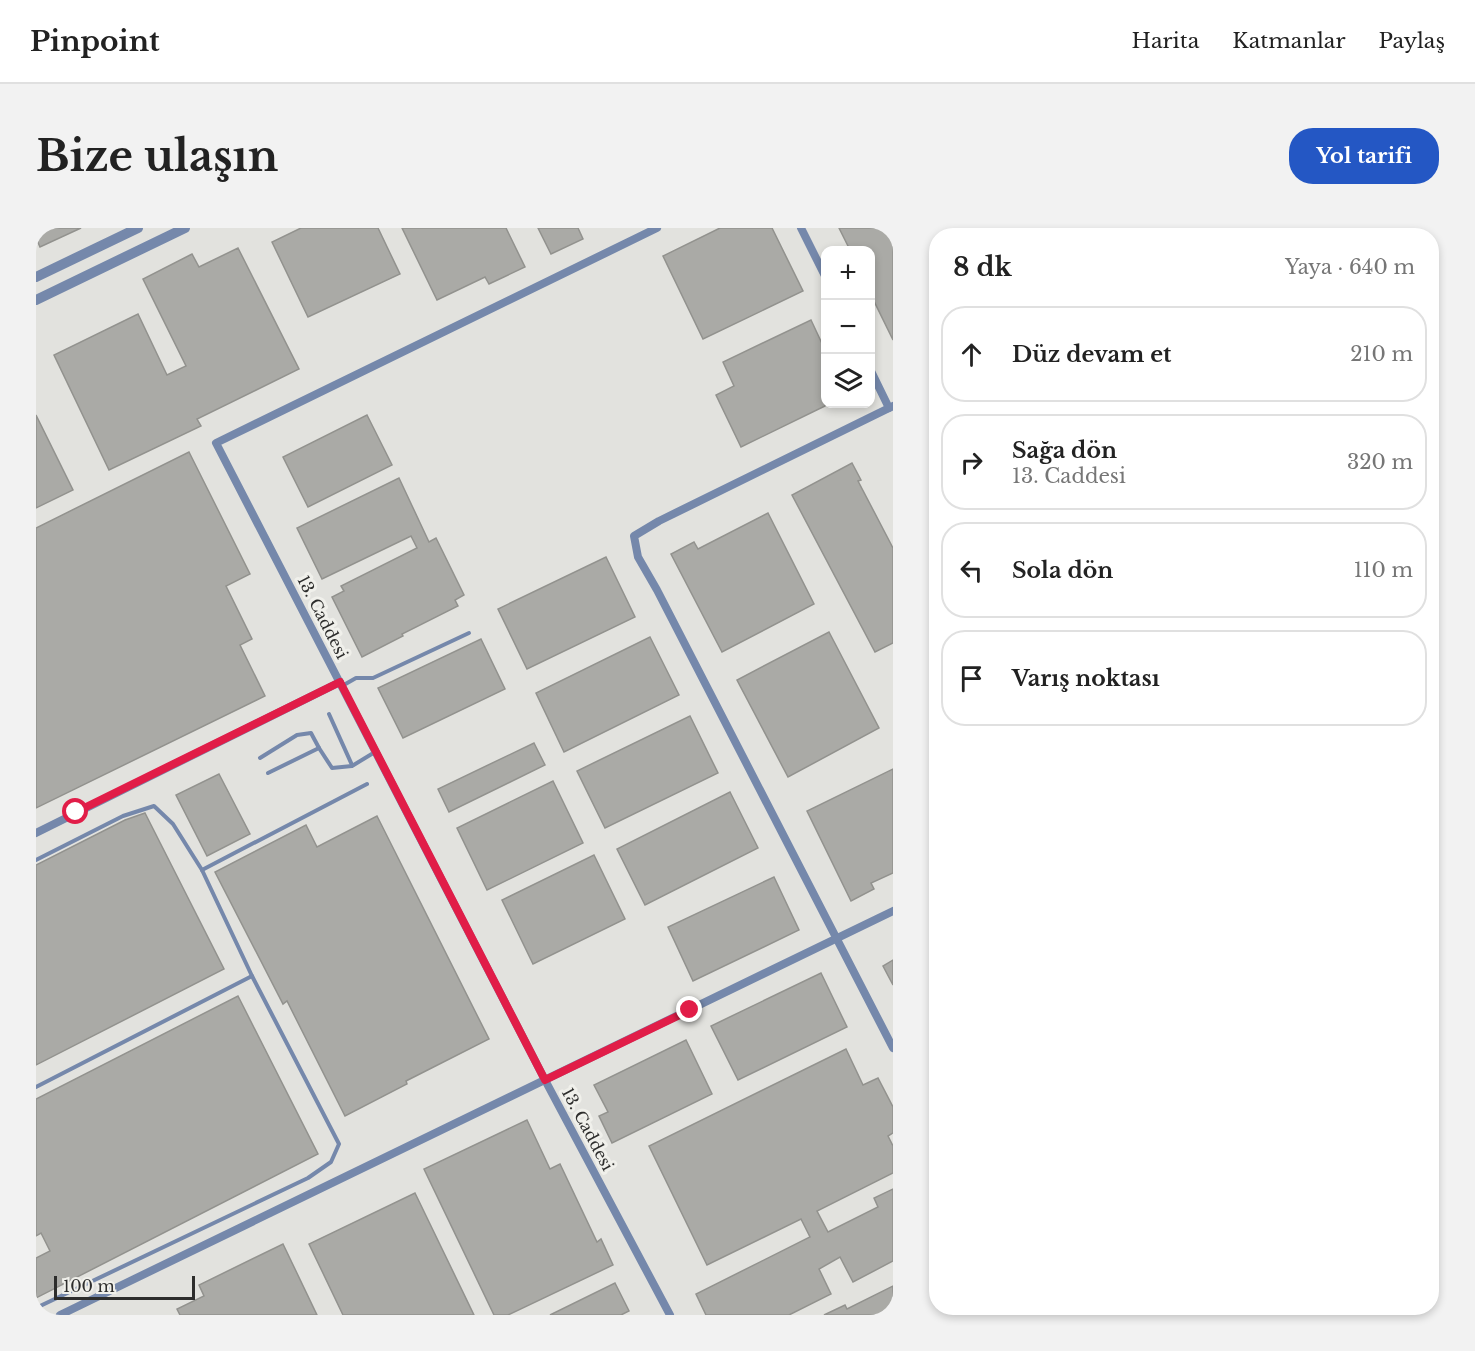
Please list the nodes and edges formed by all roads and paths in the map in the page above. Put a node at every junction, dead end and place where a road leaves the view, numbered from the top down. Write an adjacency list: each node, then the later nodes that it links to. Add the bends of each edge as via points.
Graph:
1 (138, 228): 6 (street)
2 (185, 228): 7 (street)
3 (657, 228): 11 (street, 13. Caddesi, via 216,443)
4 (801, 228): 5 (street)
5 (821, 270)
6 (36, 277)
7 (36, 300)
8 (875, 378): 9 (street)
9 (891, 407): 23 (street, via 634,536 638,557)
10 (469, 633): 11 (lane, via 373,678 356,678)
11 (341, 684): 14 (street, 13. Caddesi); 19 (street)
12 (329, 714): 16 (lane)
13 (319, 748): 15 (lane, via 311,734 297,735); 16 (lane, via 332,768); 17 (lane)
14 (376, 752): 16 (lane); 26 (street, 13. Caddesi)
15 (260, 758)
16 (352, 766)
17 (268, 773)
18 (368, 784): 21 (lane)
19 (36, 832)
20 (36, 860): 21 (lane, via 123,816 154,806 173,824)
21 (202, 870): 24 (lane)
22 (893, 911): 23 (street)
23 (835, 939): 25 (street); 26 (street)
24 (252, 976): 27 (lane); 28 (lane, via 339,1144 331,1162 308,1178)
25 (893, 1048)
26 (545, 1080): 29 (street); 30 (street, 13. Caddesi)
27 (36, 1087)
28 (36, 1308)
29 (60, 1315)
30 (670, 1315)

